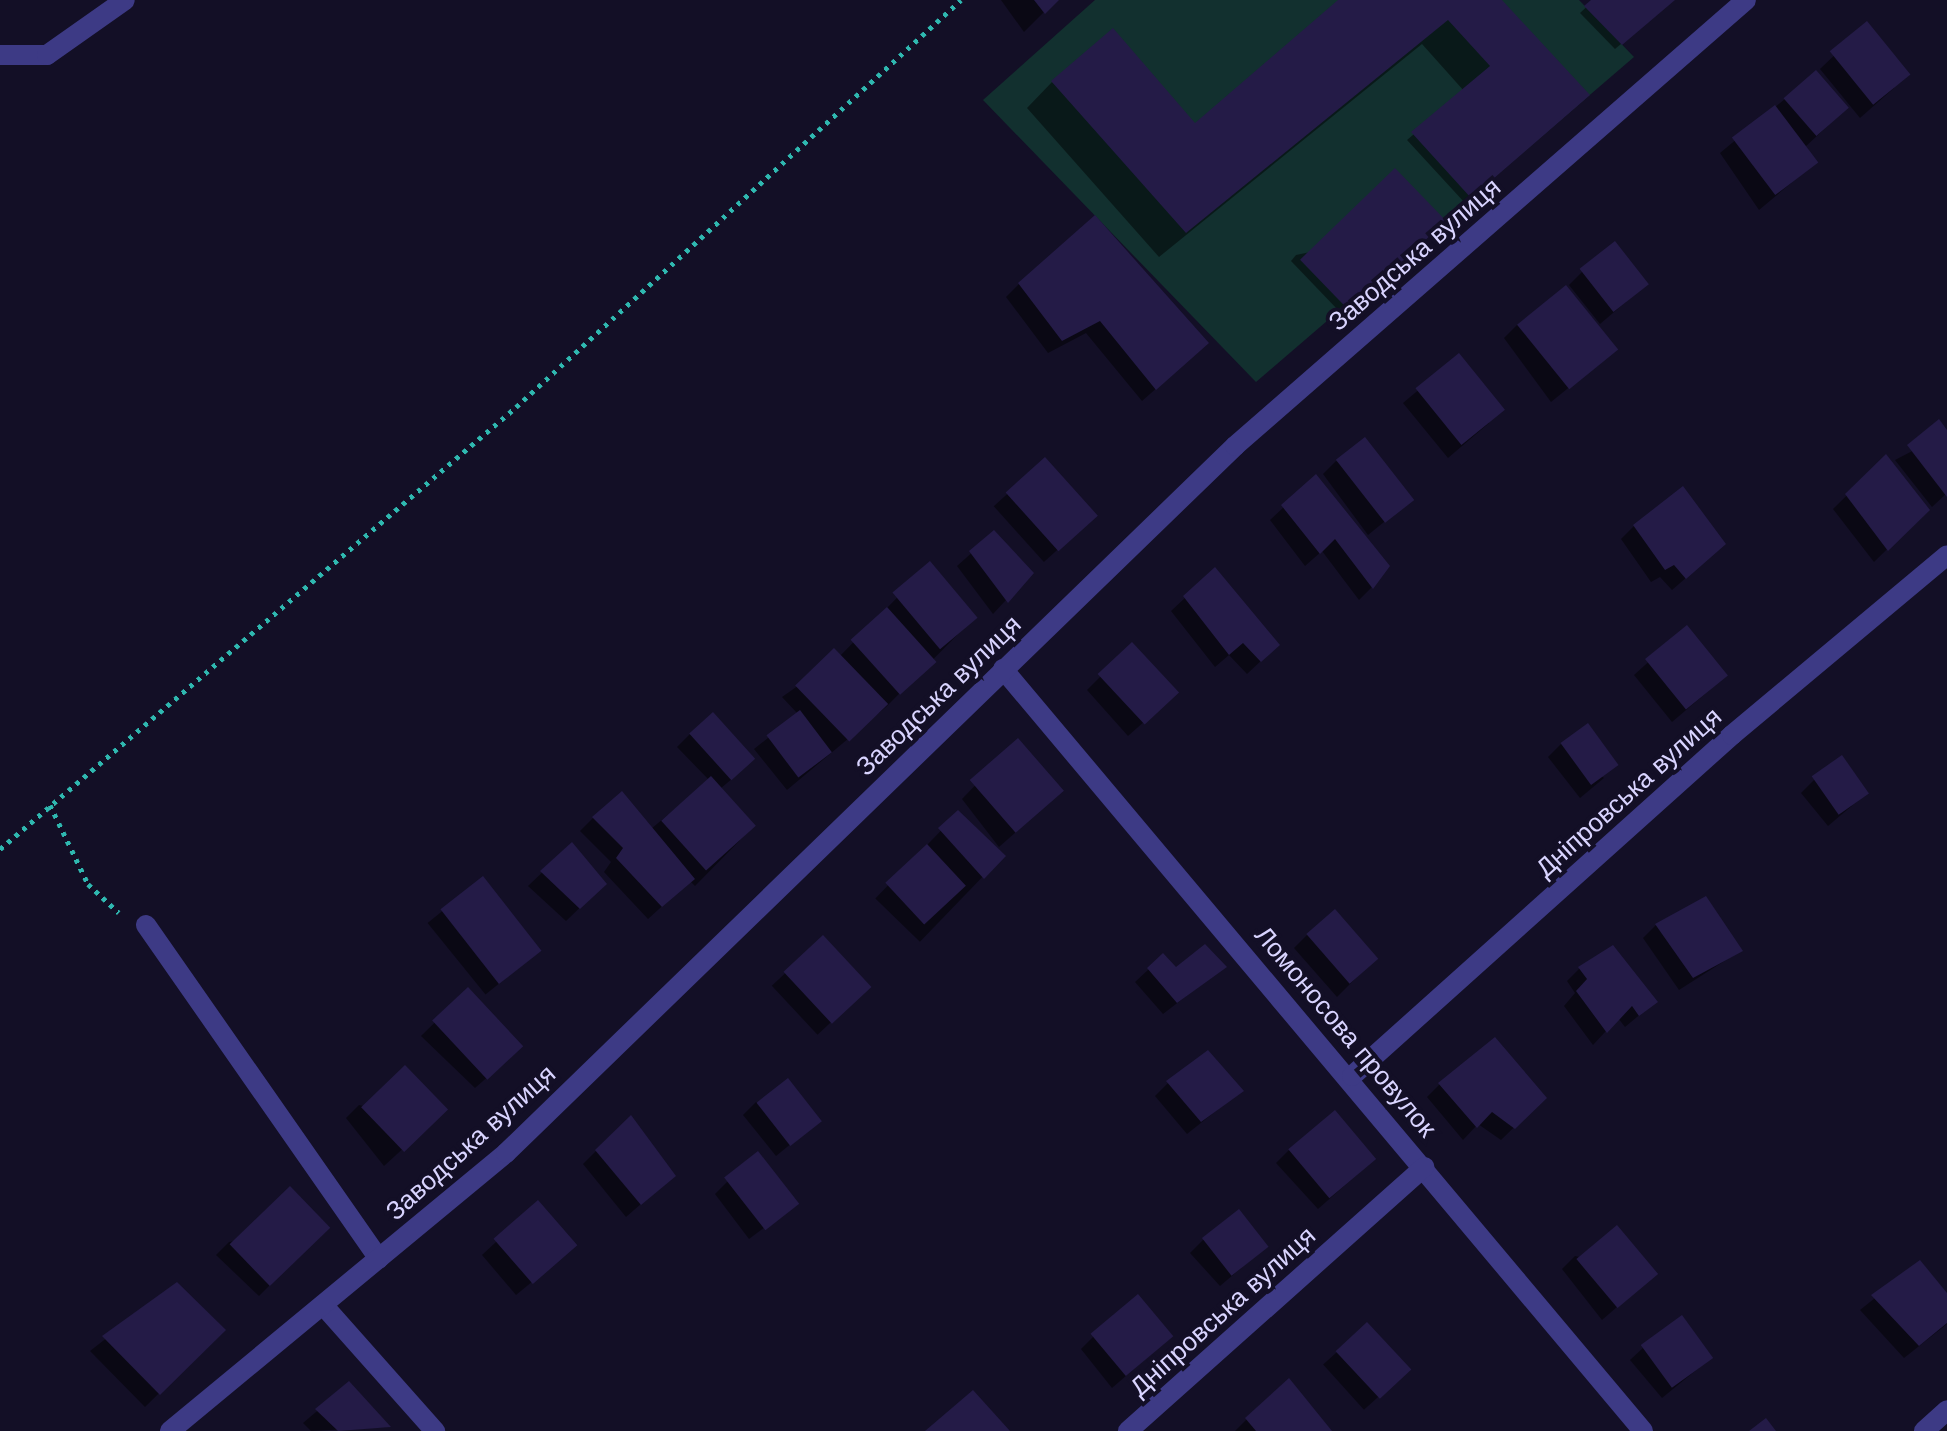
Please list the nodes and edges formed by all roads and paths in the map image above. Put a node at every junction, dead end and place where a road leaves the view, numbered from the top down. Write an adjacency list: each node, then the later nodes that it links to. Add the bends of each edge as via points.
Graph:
1 (125, 0): 4 (street, via 47,55)
2 (961, 0): 7 (path, via 516,407)
3 (1746, 0): 6 (street, Заводська вулиця, via 1235,446)
4 (0, 55)
5 (1947, 555): 10 (street, Дніпровська вулиця, via 1732,735)
6 (1003, 669): 10 (street, Ломоносова провулок); 12 (street, Заводська вулиця, via 506,1153)
7 (50, 805): 8 (path); 9 (path, via 88,884 109,909)
8 (0, 849)
9 (146, 925): 12 (street)
10 (1352, 1076): 11 (street, Ломоносова провулок)
11 (1424, 1167): 17 (street, Дніпровська вулиця); 18 (street, Ломоносова провулок)
12 (379, 1259): 13 (street, Заводська вулиця)
13 (323, 1305): 15 (street, Заводська вулиця); 16 (street)
14 (1947, 1410): 19 (street)
15 (170, 1431)
16 (435, 1431)
17 (1128, 1431)
18 (1643, 1431)
19 (1924, 1431)

